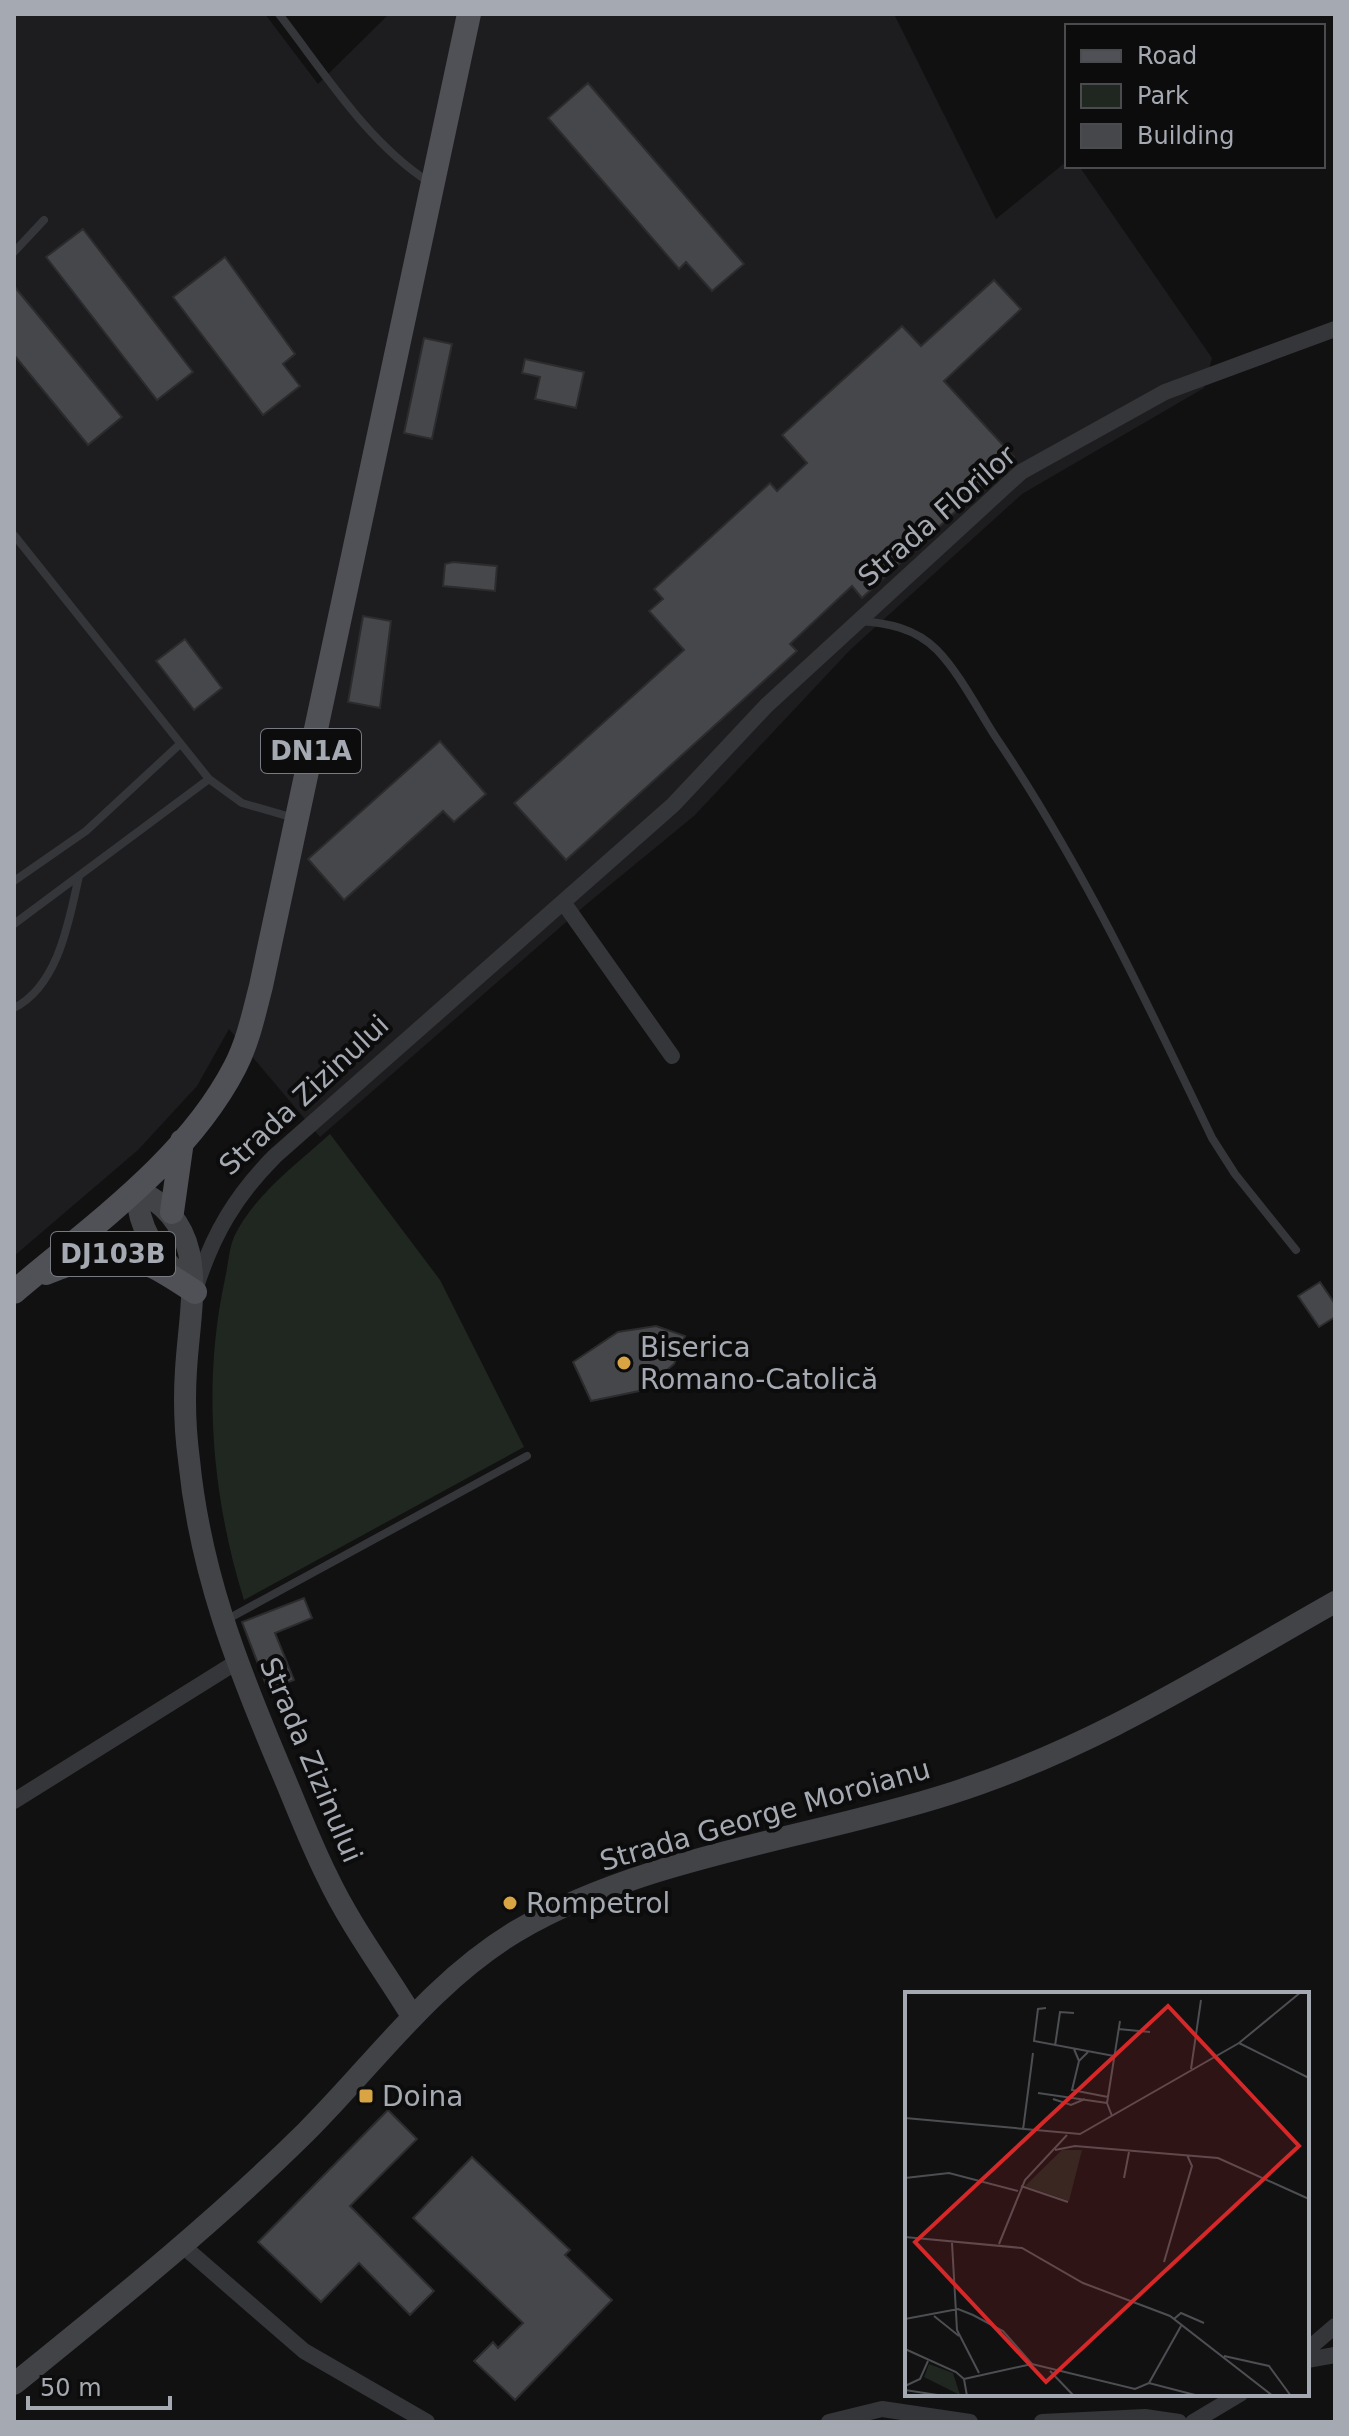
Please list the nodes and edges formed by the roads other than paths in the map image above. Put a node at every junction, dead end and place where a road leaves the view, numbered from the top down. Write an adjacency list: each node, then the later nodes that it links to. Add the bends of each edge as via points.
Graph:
1 (279, 14): 3 (lane, via 369,129 402,164)
2 (469, 14): 3 (main road, DN1A)
3 (433, 184): 12 (main road, DN1A)
4 (44, 220): 5 (lane)
5 (14, 252)
6 (1335, 329): 8 (street, Strada Florilor, via 1165,392 1033,465)
7 (14, 535): 9 (lane)
8 (858, 621): 11 (street, Strada Florilor, via 733,739); 22 (lane, via 890,623 938,651 1087,885 1212,1138)
9 (180, 744): 10 (lane); 14 (lane, via 86,831)
10 (209, 779): 12 (lane, via 242,803); 13 (lane)
11 (673, 805): 15 (street, Strada Zizinului)
12 (297, 818): 19 (main road, DN1A, via 246,1042 215,1101)
13 (79, 876): 16 (lane); 17 (lane, via 66,936 45,978)
14 (14, 881)
15 (563, 902): 18 (street); 24 (street, Strada Zizinului, via 245,1185 223,1219)
16 (14, 924)
17 (14, 1008)
18 (672, 1056)
19 (182, 1141): 20 (main road, DN1A); 21 (main road, DJ103B)
20 (136, 1189): 21 (main road, DJ103B); 23 (main road, DN1A); 24 (main road, DJ103B, via 138,1217 149,1240)
21 (172, 1212): 24 (main road, DJ103B, via 182,1232)
22 (1296, 1250)
23 (20, 1287): 24 (main road, DJ103B, via 81,1258 115,1253 138,1258)
24 (195, 1292): 27 (main road, Strada Zizinului / DJ103B, via 185,1426 199,1534)
25 (527, 1456): 27 (lane)
26 (1335, 1602): 30 (main road, Strada George Moroianu, via 1142,1715 1019,1771 745,1846 544,1916 463,1968)
27 (221, 1623): 28 (main road, Strada Zizinului / DJ103B)
28 (235, 1663): 29 (street); 30 (main road, Strada Zizinului / DJ103B, via 328,1878)
29 (14, 1801)
30 (412, 2016): 31 (main road, Strada George Moroianu, via 306,2133)
31 (183, 2246): 36 (main road, Strada George Moroianu); 38 (street, via 304,2351)
32 (1335, 2326): 33 (street)
33 (1309, 2348)
34 (1335, 2355): 35 (street)
35 (1309, 2360)
36 (14, 2384)
37 (1237, 2396): 43 (street)
38 (427, 2422)
39 (829, 2422): 40 (street, via 882,2409)
40 (970, 2422)
41 (1042, 2422): 42 (street, via 1145,2417)
42 (1179, 2422)
43 (1193, 2422)

